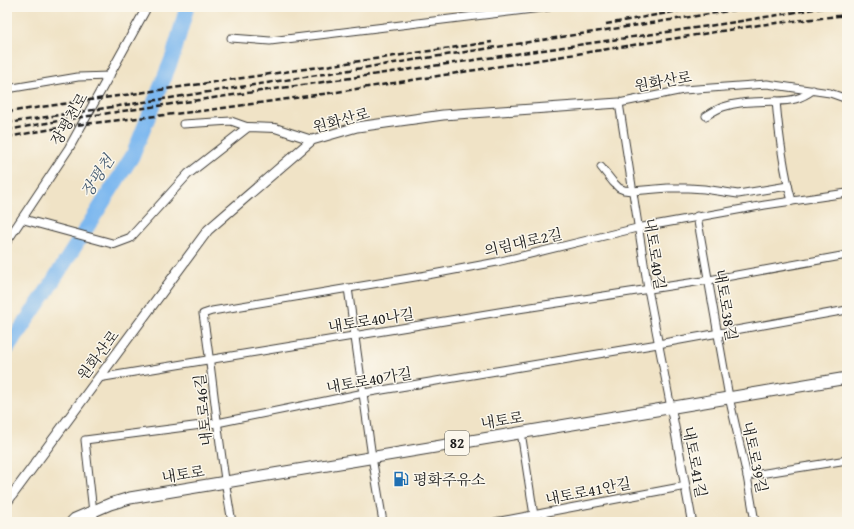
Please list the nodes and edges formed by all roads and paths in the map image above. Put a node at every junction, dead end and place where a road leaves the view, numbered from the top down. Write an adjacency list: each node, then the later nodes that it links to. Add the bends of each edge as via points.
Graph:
1 (147, 7): 4 (street, 장평천로)
2 (550, 7): 3 (street, via 270,41)
3 (231, 38)
4 (110, 76): 5 (street, via 78,77); 20 (street, 장평천로, via 69,148)
5 (7, 89)
6 (813, 90): 7 (street, 원화산로); 8 (street, via 799,99); 9 (street, 원화산로, via 766,84 683,90)
7 (847, 100)
8 (776, 101): 10 (street, via 735,104); 15 (street, via 779,138)
9 (619, 103): 13 (main road, 원화산로, via 443,115 357,127); 16 (street, 내토로40길)
10 (706, 116)
11 (183, 124): 12 (street, via 231,121)
12 (248, 127): 13 (street, via 275,128); 20 (street, via 188,174 130,238 114,244)
13 (312, 140): 33 (main road, 원화산로, via 208,230)
14 (601, 167): 16 (street, via 619,188)
15 (788, 186): 16 (street, via 738,194 704,188); 18 (street)
16 (632, 191): 21 (street, 내토로40길)
17 (847, 193): 18 (street, 의림대로2길)
18 (792, 201): 19 (street, 의림대로2길)
19 (697, 216): 21 (street, 의림대로2길); 24 (street, 내토로38길)
20 (22, 219): 22 (street, 장평천로)
21 (637, 228): 25 (street, 의림대로2길, via 497,262); 26 (street, 내토로40길)
22 (7, 241)
23 (847, 254): 24 (street, 내토로40나길)
24 (708, 280): 26 (street, 내토로40나길); 29 (street, 내토로38길)
25 (348, 288): 28 (street, 의림대로2길); 30 (street)
26 (648, 289): 30 (street, 내토로40나길); 31 (street, 내토로40길)
27 (847, 310): 29 (street, 내토로40가길)
28 (203, 314): 32 (street, 내토로46길)
29 (718, 333): 31 (street, 내토로40가길); 36 (street, 내토로38길)
30 (355, 336): 32 (street, 내토로40나길); 35 (street)
31 (658, 344): 35 (street, 내토로40가길); 37 (street, 내토로40길)
32 (211, 359): 33 (street, 내토로40나길); 38 (street, 내토로46길)
33 (98, 378): 45 (main road, 원화산로)
34 (847, 378): 36 (main road, 내토로 / 82)
35 (364, 393): 38 (street, 내토로40가길); 40 (street)
36 (729, 397): 37 (main road, 내토로 / 82); 42 (street, 내토로39길)
37 (671, 408): 39 (main road, 내토로 / 82); 44 (street, 내토로41길)
38 (217, 423): 43 (street, 내토로46길); 46 (street, 내토로40가길, via 85,440)
39 (521, 432): 40 (main road, 내토로 / 82); 47 (street)
40 (372, 457): 43 (main road, 내토로 / 82); 50 (street)
41 (847, 460): 42 (street)
42 (747, 476): 53 (street, 내토로39길)
43 (224, 482): 46 (main road, 내토로 / 82, via 130,498 110,504); 49 (street, 내토로46길)
44 (686, 486): 47 (street, 내토로41안길); 52 (street, 내토로41길)
45 (7, 502)
46 (94, 517): 48 (main road, 내토로 / 82, via 75,519)
47 (534, 518): 51 (street, 내토로41안길)
48 (72, 522)
49 (232, 522)
50 (383, 522)
51 (495, 522)
52 (692, 522)
53 (754, 522)

